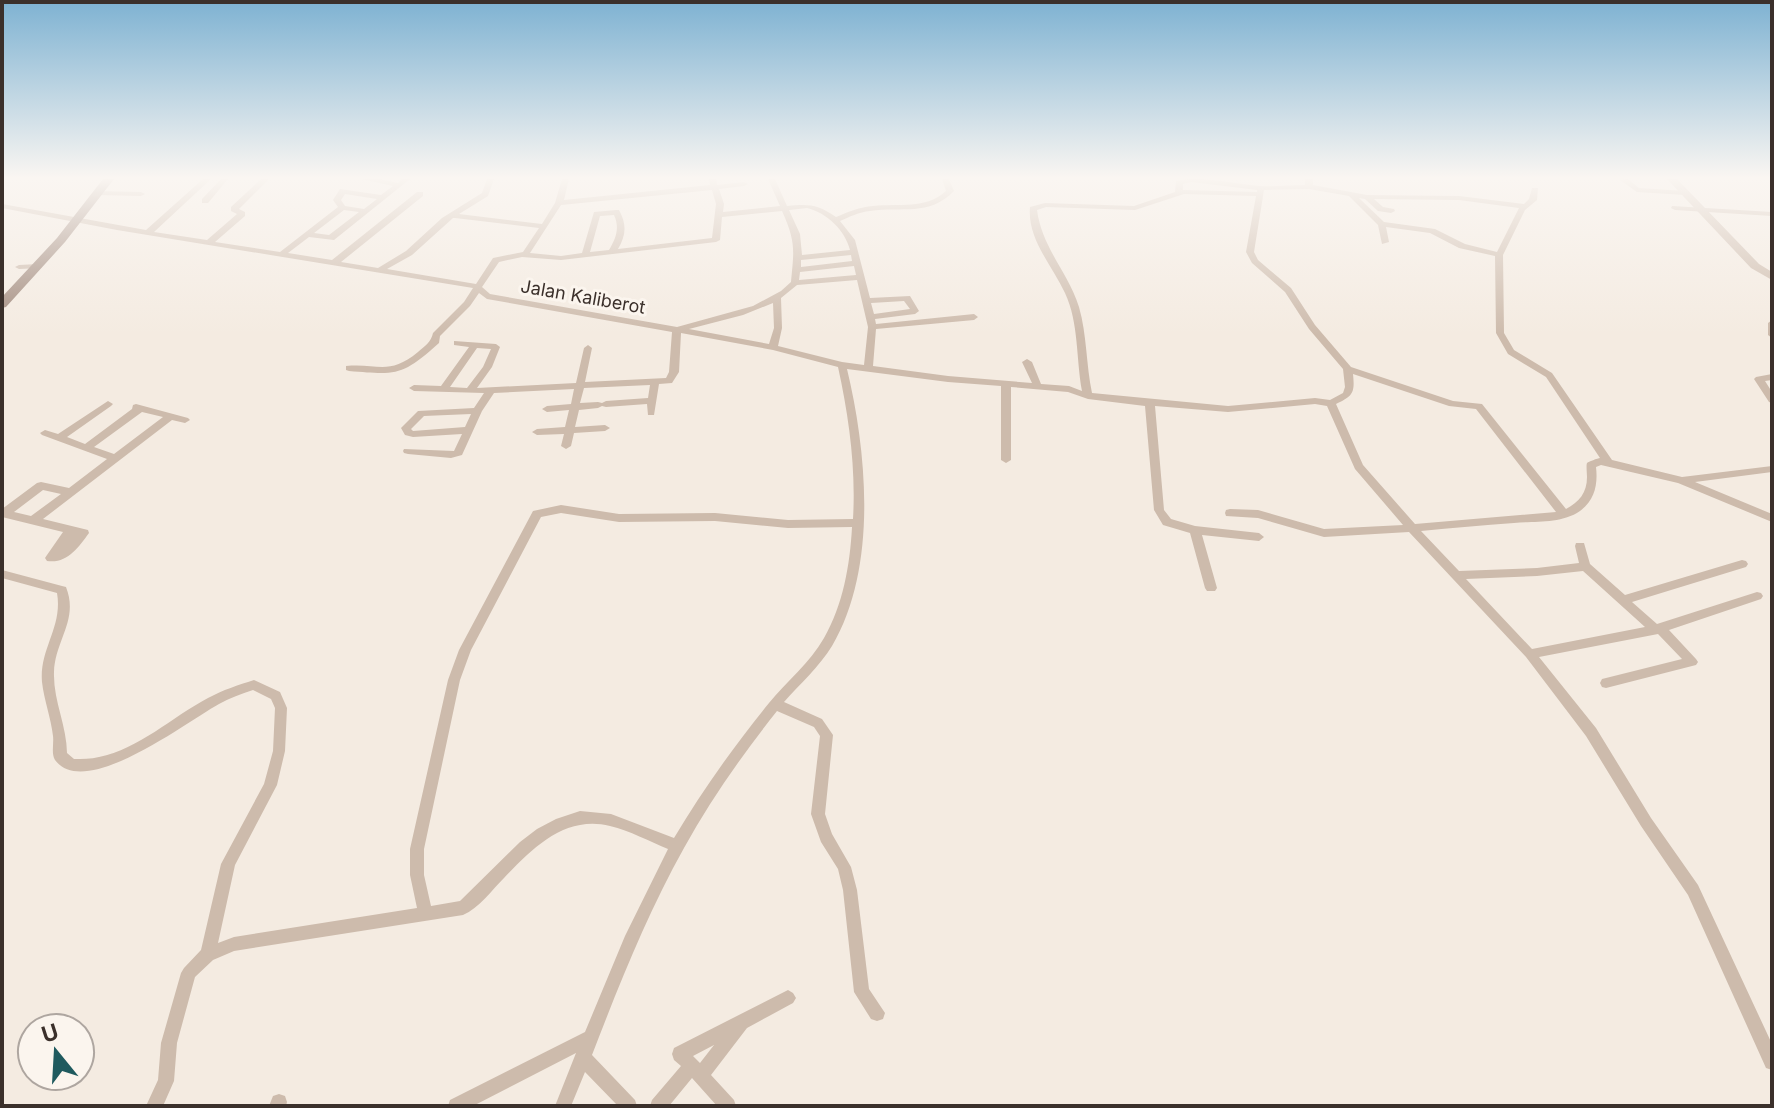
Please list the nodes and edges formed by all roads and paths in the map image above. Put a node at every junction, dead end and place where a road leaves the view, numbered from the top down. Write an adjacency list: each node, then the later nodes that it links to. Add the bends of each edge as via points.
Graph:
1 (66, 231): 35 (main road)
2 (140, 231): 20 (street, Jalan Kaliberot)
3 (223, 231): 22 (street)
4 (311, 231): 21 (street)
5 (340, 231): 21 (street, via 331,238)
6 (374, 231): 33 (street)
7 (435, 231): 37 (street)
8 (539, 231): 29 (street)
9 (592, 231): 30 (street)
10 (622, 231): 26 (street)
11 (717, 231): 26 (street, via 716,240)
12 (794, 231): 32 (street)
13 (844, 231): 27 (street)
14 (1038, 231): 69 (street, via 1074,307)
15 (1255, 231): 59 (street, via 1251,257 1288,290)
16 (1383, 231): 24 (street)
17 (1430, 231): 31 (street)
18 (1510, 231): 31 (street)
19 (1722, 231): 40 (street)
20 (149, 232): 22 (street, Jalan Kaliberot)
21 (307, 234): 28 (street)
22 (210, 242): 25 (street, Jalan Kaliberot)
23 (276, 242): 25 (street)
24 (1385, 242)
25 (267, 252): 28 (street, Jalan Kaliberot)
26 (612, 252): 30 (street)
27 (855, 252): 32 (street); 34 (street)
28 (282, 254): 33 (street, Jalan Kaliberot)
29 (522, 255): 30 (street); 42 (street, via 496,260)
30 (585, 255)
31 (1499, 255): 92 (street, via 1502,341 1549,375)
32 (798, 258): 38 (street)
33 (334, 263): 37 (street, Jalan Kaliberot)
34 (857, 263): 38 (street); 39 (street)
35 (38, 266): 36 (street); 45 (main road)
36 (19, 267)
37 (380, 270): 42 (street, Jalan Kaliberot)
38 (796, 270): 41 (street)
39 (859, 277): 41 (street); 44 (street)
40 (1772, 277)
41 (795, 283): 43 (street)
42 (476, 286): 49 (street, Jalan Kaliberot, via 487,296); 57 (street, via 436,341 408,366 394,371)
43 (777, 296): 49 (street); 53 (street)
44 (866, 301): 47 (street); 47 (street, via 907,298 915,311)
45 (2, 304)
46 (974, 317): 47 (street)
47 (871, 322): 58 (street)
48 (1772, 323): 50 (street)
49 (677, 330): 53 (street, Jalan Kaliberot); 61 (street, via 673,376)
50 (1772, 335)
51 (457, 343): 52 (street)
52 (474, 346): 66 (street); 68 (street, via 496,347)
53 (773, 347): 56 (street, Jalan Kaliberot)
54 (588, 348): 63 (street)
55 (1027, 362): 64 (street)
56 (842, 365): 58 (street, Jalan Kaliberot); 101 (street, via 853,404 860,485)
57 (349, 368)
58 (868, 368): 62 (street, Jalan Kaliberot)
59 (1348, 369): 73 (street, via 1347,395); 97 (street, via 1452,404 1479,406)
60 (1772, 377): 70 (street, via 1759,379)
61 (655, 383): 63 (street); 71 (street)
62 (1006, 384): 64 (street, Jalan Kaliberot); 91 (street)
63 (580, 385): 67 (street); 75 (street)
64 (1038, 387): 69 (street, Jalan Kaliberot)
65 (414, 388): 66 (street)
66 (443, 390): 68 (street)
67 (491, 390): 68 (street); 77 (street)
68 (470, 391)
69 (1088, 396): 72 (street, Jalan Kaliberot)
70 (1772, 400)
71 (653, 401): 75 (street); 78 (street)
72 (1150, 403): 73 (street, Jalan Kaliberot, via 1228,409); 104 (street, via 1159,510 1167,522)
73 (1331, 403): 102 (street, via 1359,467)
74 (108, 404): 86 (street)
75 (575, 407): 76 (street); 83 (street)
76 (547, 409)
77 (477, 411): 82 (street); 82 (street, via 421,413 406,428 413,434)
78 (651, 413)
79 (171, 416): 80 (street); 88 (street, via 138,407); 90 (street)
80 (185, 420)
81 (605, 428): 83 (street)
82 (469, 430): 89 (street, via 454,454)
83 (570, 430): 84 (street); 87 (street)
84 (537, 432)
85 (45, 433): 86 (street)
86 (60, 437): 88 (street)
87 (566, 446)
88 (86, 448): 90 (street)
89 (408, 451)
90 (114, 458): 95 (street)
91 (1006, 460)
92 (1609, 464): 94 (street); 97 (street, via 1593,462 1592,488 1583,502)
93 (1772, 469): 94 (street)
94 (1681, 480): 99 (street)
95 (70, 492): 98 (street, via 41,486); 100 (street)
96 (1230, 513): 102 (street, via 1258,514 1324,533)
97 (1563, 513): 102 (street)
98 (3, 514): 100 (street)
99 (1772, 518)
100 (34, 520): 103 (street)
101 (856, 523): 117 (street, via 849,597 839,622); 119 (street, via 619,518 561,509 537,514 454,680 417,849)
102 (1412, 528): 110 (street)
103 (71, 529)
104 (1195, 530): 105 (street); 111 (street)
105 (1259, 537)
106 (1580, 546): 108 (street)
107 (1742, 564): 113 (street)
108 (1585, 566): 110 (street, via 1554,573); 113 (street)
109 (2, 574): 120 (street, via 62,590 67,610 48,664 60,756 72,765 102,763 237,689 254,685 276,696 281,708 279,751 270,785 228,864)
110 (1456, 575): 115 (street)
111 (1211, 588)
112 (1757, 596): 114 (street)
113 (1624, 600): 114 (street)
114 (1658, 629): 115 (street); 116 (street, via 1692,662)
115 (1530, 654): 126 (street, via 1591,732 1693,890)
116 (1606, 683)
117 (775, 704): 118 (street, via 723,772); 122 (street, via 818,723 827,735 818,814 844,867 862,992)
118 (677, 846): 119 (street, via 605,818 564,820 528,843 463,908); 124 (street)
119 (425, 914): 120 (street, via 234,944)
120 (208, 954): 129 (street, via 189,973 169,1043 166,1081)
121 (788, 998): 123 (street)
122 (877, 1013)
123 (746, 1018): 127 (street); 127 (street, via 680,1054)
124 (591, 1037): 125 (street); 130 (street)
125 (583, 1058): 128 (street); 131 (street)
126 (1772, 1062)
127 (696, 1070): 133 (street); 134 (street)
128 (613, 1099): 132 (street)
129 (154, 1106)
130 (456, 1106)
131 (563, 1106)
132 (629, 1106)
133 (658, 1106)
134 (728, 1106)

